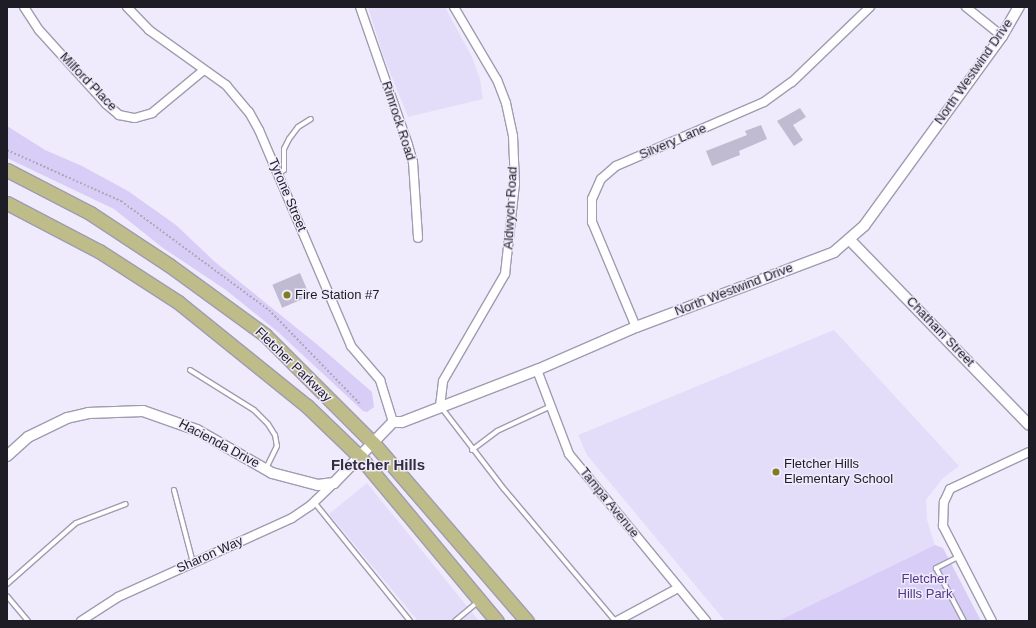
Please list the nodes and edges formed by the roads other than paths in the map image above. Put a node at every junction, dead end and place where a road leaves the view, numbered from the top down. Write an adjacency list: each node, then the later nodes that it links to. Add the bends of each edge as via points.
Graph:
1 (24, 7): 9 (street, Milford Place, via 39,30 106,104 120,115 135,118 152,113)
2 (127, 7): 9 (street, Tyrone Street, via 149,30)
3 (360, 7): 14 (street, Rimrock Road, via 413,162)
4 (454, 7): 19 (street, Aldwych Road, via 497,80 506,102 513,136 514,184 505,274 443,381)
5 (870, 7): 16 (street, Silvery Lane, via 792,82 764,102 616,166 601,179 592,199 592,222)
6 (966, 7): 8 (street)
7 (1019, 7): 8 (street, North Westwind Drive)
8 (1002, 36): 15 (street, North Westwind Drive, via 864,226)
9 (204, 70): 12 (street, Tyrone Street, via 226,85 249,112)
10 (311, 119): 12 (lane, via 298,127 289,139 284,149 284,170)
11 (7, 170): 23 (main road, Fletcher Parkway, via 90,212 169,265 265,335)
12 (278, 174): 21 (street, Tyrone Street, via 351,346 380,380)
13 (7, 203): 27 (main road, Fletcher Parkway, via 99,251 178,302 306,406)
14 (418, 238)
15 (850, 240): 16 (street, North Westwind Drive, via 834,252); 22 (street, Chatham Street)
16 (636, 327): 18 (street, North Westwind Drive)
17 (190, 370): 28 (lane, via 254,410 268,424 275,436 276,446)
18 (537, 370): 19 (street, North Westwind Drive); 20 (street, Tampa Avenue)
19 (440, 406): 21 (street, North Westwind Drive, via 402,422); 24 (lane)
20 (551, 406): 24 (lane, via 497,431); 36 (street, Tampa Avenue, via 569,454)
21 (393, 422): 23 (street)
22 (1029, 425)
23 (374, 444): 27 (street); 44 (main road, Fletcher Parkway)
24 (472, 450): 45 (lane)
25 (1029, 452): 33 (street, via 950,489 944,502 943,526)
26 (7, 456): 28 (street, Hacienda Drive, via 28,437 67,418 88,413 131,410 164,417 196,430)
27 (360, 458): 29 (street); 38 (main road, Fletcher Parkway)
28 (266, 469): 29 (street, Hacienda Drive, via 318,485)
29 (334, 483): 31 (street, Sharon Way)
30 (174, 490): 34 (lane)
31 (314, 502): 34 (street, Sharon Way, via 292,518); 41 (lane)
32 (126, 504): 35 (lane, via 76,522)
33 (958, 557): 47 (lane, via 936,568); 48 (street)
34 (193, 563): 40 (street, Sharon Way, via 118,597)
35 (7, 584)
36 (678, 588): 45 (street); 46 (street, Tampa Avenue)
37 (7, 596): 39 (lane)
38 (480, 600): 42 (lane); 43 (main road, Fletcher Parkway)
39 (28, 621)
40 (81, 621)
41 (410, 621)
42 (455, 621)
43 (497, 621)
44 (527, 621)
45 (616, 621)
46 (706, 621)
47 (964, 621)
48 (992, 621)

